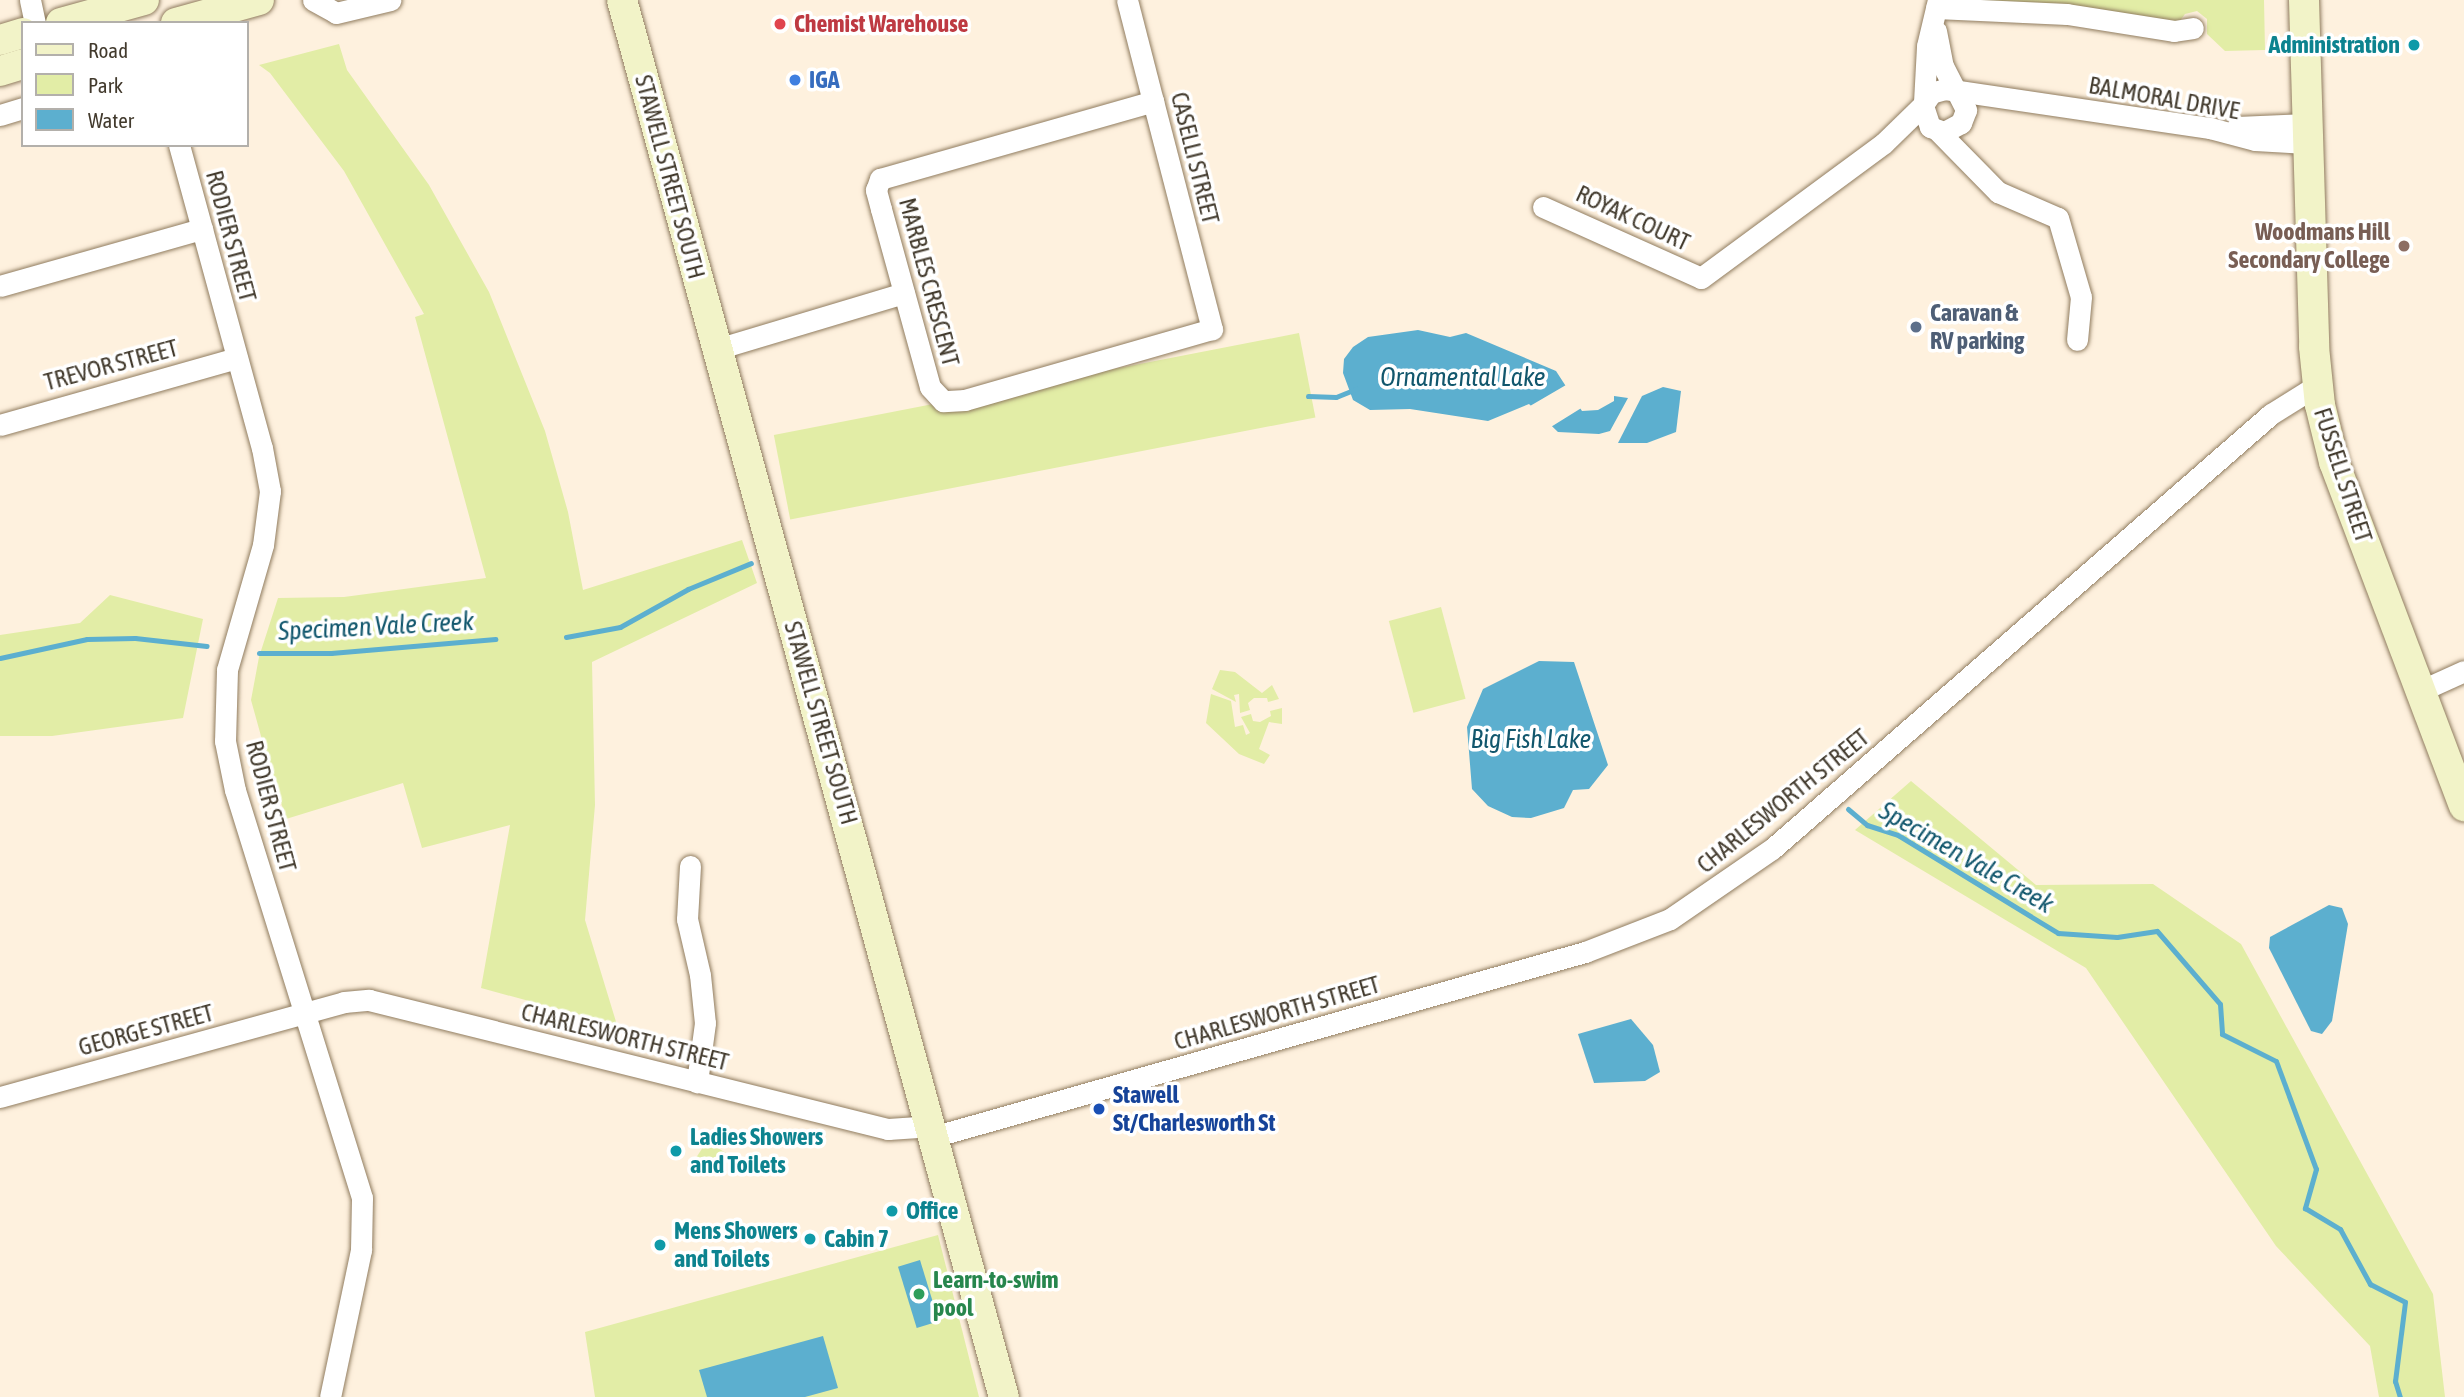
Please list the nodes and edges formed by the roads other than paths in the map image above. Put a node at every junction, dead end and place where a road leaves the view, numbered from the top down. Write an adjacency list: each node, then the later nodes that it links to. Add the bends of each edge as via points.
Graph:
1 (30, 0): 11 (street)
2 (259, 0): 13 (street)
3 (313, 0): 4 (street, via 336,13)
4 (390, 0)
5 (622, 0): 17 (street, STAWELL STREET SOUTH)
6 (630, 0): 17 (street, STAWELL STREET SOUTH)
7 (1126, 0): 22 (street, CASELLI STREET)
8 (2304, 0): 28 (street, FUSSELL STREET)
9 (143, 8): 12 (street)
10 (1936, 9): 14 (street, via 2067,13 2174,31); 20 (street, via 1943,66); 23 (street, via 1927,46)
11 (35, 21)
12 (72, 21)
13 (181, 21)
14 (2193, 28)
15 (21, 34): 16 (street)
16 (0, 40)
17 (635, 50): 38 (street, STAWELL STREET SOUTH)
18 (21, 65): 19 (street)
19 (0, 71)
20 (1957, 93): 21 (street, BALMORAL DRIVE); 23 (street, via 1938,90); 26 (street, via 1965,107)
21 (2012, 100): 26 (street, BALMORAL DRIVE); 28 (street, BALMORAL DRIVE, via 2210,128 2255,140)
22 (1153, 101): 35 (street, MARBLES CRESCENT, via 880,179 876,190); 36 (street, CASELLI STREET)
23 (1923, 103): 27 (street, via 1925,121); 29 (street)
24 (21, 109): 25 (street)
25 (0, 115)
26 (1964, 119): 27 (street, via 1951,131); 31 (street)
27 (1936, 131): 29 (street); 31 (street)
28 (2307, 134): 40 (street, FUSSELL STREET)
29 (1884, 143): 32 (street, ROYAK COURT, via 1701,278)
30 (180, 147): 33 (street, RODIER STREET)
31 (1974, 165): 37 (street, via 1998,191 2057,218 2081,297)
32 (1543, 207)
33 (202, 229): 34 (street); 39 (street, RODIER STREET)
34 (0, 286)
35 (904, 293): 36 (street, MARBLES CRESCENT, via 930,387 943,401 965,400); 38 (street)
36 (1212, 329)
37 (2077, 340)
38 (717, 349): 49 (street, STAWELL STREET SOUTH)
39 (237, 358): 41 (street, TREVOR STREET); 46 (street, RODIER STREET, via 265,462 270,501 263,545 227,670 223,723 235,790)
40 (2316, 386): 43 (street, FUSSELL STREET, via 2334,462); 49 (street, CHARLESWORTH STREET, via 2271,414 1772,849 1670,919 1585,952)
41 (0, 425)
42 (2464, 671): 43 (street)
43 (2420, 691): 44 (street, FUSSELL STREET)
44 (2464, 806)
45 (690, 866): 47 (street, via 687,919 705,1023)
46 (305, 1013): 47 (street, CHARLESWORTH STREET, via 354,1000 391,1003); 48 (street, GEORGE STREET); 50 (street, RODIER STREET, via 355,1165 364,1213 361,1250)
47 (697, 1082): 49 (street, CHARLESWORTH STREET, via 888,1129)
48 (0, 1097)
49 (935, 1131): 51 (street, STAWELL STREET SOUTH)
50 (330, 1397)
51 (1004, 1397)

